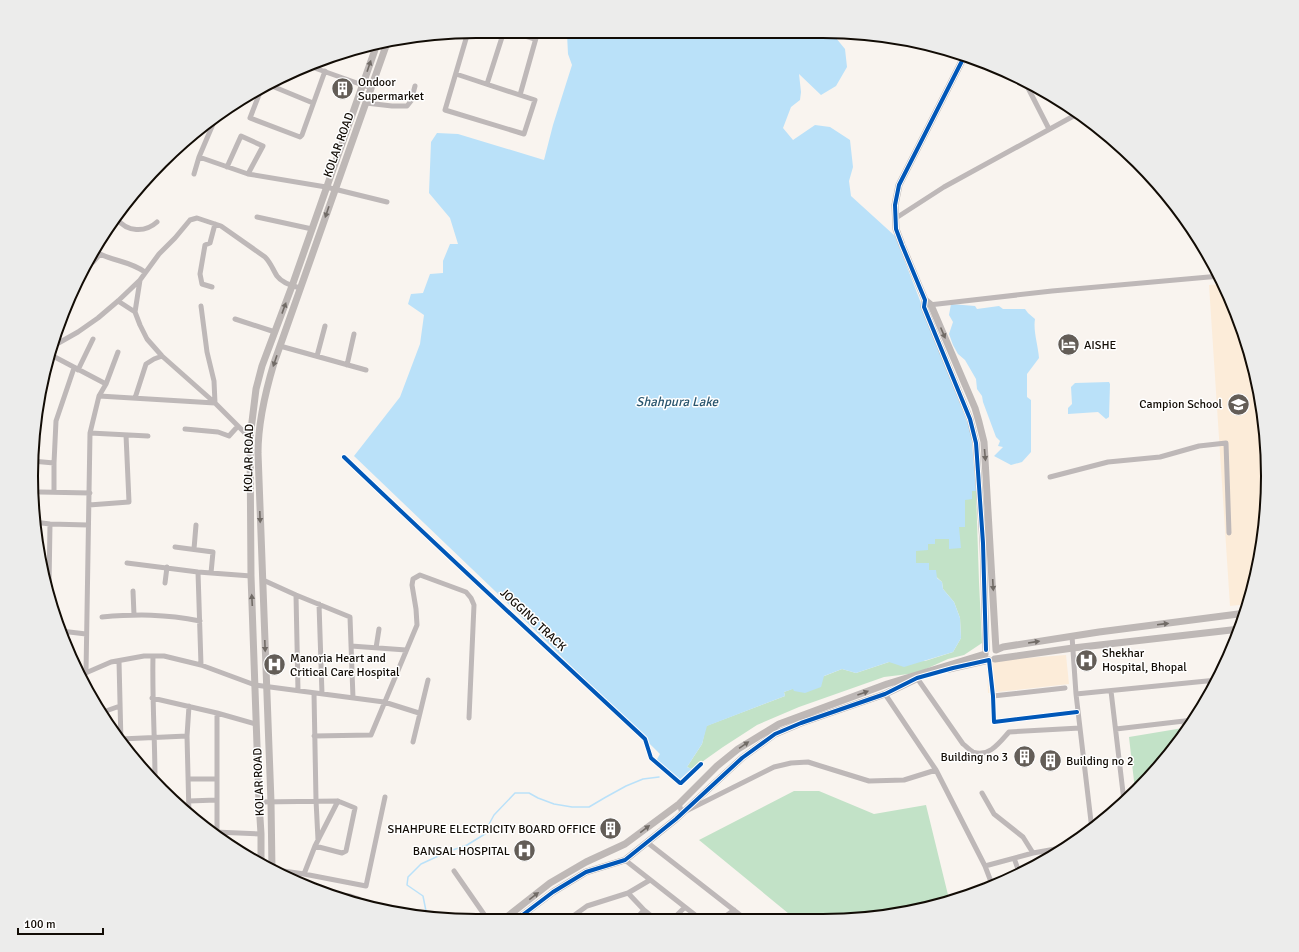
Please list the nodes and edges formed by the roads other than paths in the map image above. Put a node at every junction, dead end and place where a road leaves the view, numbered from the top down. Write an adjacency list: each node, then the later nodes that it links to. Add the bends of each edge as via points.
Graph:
1 (466, 38): 10 (street)
2 (502, 38): 11 (street)
3 (532, 38): 4 (street)
4 (535, 39): 17 (street)
5 (385, 47): 15 (street, KOLAR ROAD)
6 (375, 50): 12 (street, KOLAR ROAD, one-way to 6)
7 (962, 60): 32 (street, via 899,185 895,205)
8 (319, 67): 9 (street)
9 (324, 71): 12 (street); 19 (street)
10 (456, 74): 11 (street); 17 (street, via 445,110 524,134 535,101)
11 (487, 84): 17 (street)
12 (363, 86): 15 (street); 28 (street, KOLAR ROAD)
13 (415, 86): 20 (street, via 407,106)
14 (275, 87): 19 (street)
15 (371, 88): 20 (street, KOLAR ROAD)
16 (1029, 90): 23 (street)
17 (520, 95)
18 (258, 96): 19 (street, via 250,118 298,137 302,135)
19 (314, 103)
20 (366, 103): 29 (street, KOLAR ROAD)
21 (1072, 117): 23 (street)
22 (209, 129): 24 (street)
23 (1049, 129): 32 (street, via 944,187)
24 (199, 156): 25 (street); 26 (street)
25 (227, 168): 27 (street); 27 (street, via 242,136 264,146)
26 (194, 174)
27 (248, 174): 28 (street)
28 (326, 188): 29 (street); 36 (street, KOLAR ROAD)
29 (334, 190): 30 (street); 43 (street, KOLAR ROAD, one-way to 43)
30 (387, 202)
31 (257, 217): 36 (street)
32 (896, 218): 45 (street, via 896,229)
33 (120, 222): 34 (street, via 126,228 134,230 152,226)
34 (157, 222)
35 (215, 224): 38 (street, via 197,218 190,220); 41 (street, via 260,253 279,278); 42 (street, via 210,243 206,245 200,274 202,284)
36 (312, 229): 41 (street, KOLAR ROAD)
37 (96, 258): 38 (street, via 100,254 133,264)
38 (145, 272): 40 (street)
39 (1213, 277): 45 (street)
40 (140, 280): 44 (street); 47 (street)
41 (292, 286): 43 (street); 50 (street, KOLAR ROAD, one-way to 41)
42 (212, 287)
43 (300, 288): 54 (street, KOLAR ROAD)
44 (118, 301): 47 (street); 53 (street, via 98,318)
45 (927, 304): 113 (street, one-way to 113, via 975,408 984,442); 114 (street, via 975,436 983,543)
46 (201, 306): 65 (street, via 214,381)
47 (135, 312): 56 (street, via 147,338)
48 (235, 319): 50 (street)
49 (325, 326): 57 (street)
50 (275, 332): 71 (street, KOLAR ROAD, via 258,380)
51 (354, 334): 59 (street)
52 (93, 339): 60 (street)
53 (59, 343)
54 (280, 346): 57 (street); 87 (street, KOLAR ROAD, one-way to 87, via 266,387 258,440)
55 (118, 352): 62 (street)
56 (162, 356): 64 (street, via 146,364); 65 (street)
57 (317, 356): 59 (street)
58 (55, 357): 60 (street)
59 (347, 364): 61 (street)
60 (76, 369): 62 (street); 74 (street, via 56,421)
61 (366, 370)
62 (106, 384): 63 (street)
63 (99, 396): 64 (street); 68 (street)
64 (135, 398): 65 (street)
65 (215, 403): 66 (street)
66 (238, 426): 67 (street, via 229,436 218,432); 71 (street)
67 (185, 429)
68 (90, 433): 69 (street); 78 (street)
69 (126, 435): 70 (street); 79 (street, via 129,502)
70 (148, 436)
71 (250, 438): 86 (street, KOLAR ROAD)
72 (344, 456): 154 (street, JOGGING TRACK, via 645,739 651,758 680,783)
73 (38, 462): 74 (street)
74 (54, 463): 77 (street)
75 (1050, 477): 84 (street, via 1108,462 1160,457 1199,446 1226,442)
76 (40, 492): 77 (street)
77 (54, 492): 78 (street)
78 (90, 493): 79 (street)
79 (89, 504): 82 (street)
80 (41, 523): 81 (street)
81 (50, 524): 82 (street); 93 (street)
82 (88, 525): 107 (street)
83 (196, 525): 88 (street)
84 (1229, 533)
85 (175, 547): 88 (street)
86 (251, 548): 87 (street); 94 (street, KOLAR ROAD)
87 (262, 548): 95 (street, KOLAR ROAD)
88 (194, 549): 92 (street, via 213,552)
89 (127, 563): 90 (street)
90 (167, 567): 91 (street); 96 (street)
91 (198, 572): 92 (street); 103 (street)
92 (211, 573): 94 (street)
93 (49, 574)
94 (251, 576): 124 (street, KOLAR ROAD, one-way to 94)
95 (263, 580): 98 (street); 125 (street, KOLAR ROAD, one-way to 125)
96 (165, 583)
97 (133, 592): 101 (street)
98 (296, 595): 99 (street); 127 (street)
99 (319, 604): 109 (street, via 350,617); 130 (street)
100 (1239, 614): 108 (street, one-way to 100)
101 (134, 615): 102 (street); 103 (street, via 177,616)
102 (102, 617)
103 (200, 621): 118 (street)
104 (379, 629): 110 (street)
105 (1233, 630): 111 (street)
106 (66, 631): 107 (street)
107 (86, 634): 119 (street)
108 (1072, 636): 111 (street); 113 (street, one-way to 108)
109 (351, 646): 110 (street); 135 (street)
110 (376, 648): 112 (street)
111 (1073, 648): 116 (street); 132 (street)
112 (406, 650): 136 (street); 143 (street, via 417,624 413,579 420,575 466,592 474,605)
113 (996, 650): 114 (street, via 990,648); 116 (street, via 998,653)
114 (986, 652): 116 (street, via 986,658); 168 (street, one-way to 114, via 738,749 780,724 887,684)
115 (153, 656): 117 (street); 118 (street, via 164,656); 134 (street)
116 (992, 660): 121 (street); 133 (street)
117 (119, 661): 120 (street); 137 (street)
118 (201, 665): 124 (street)
119 (84, 672)
120 (85, 674)
121 (918, 678): 131 (street); 146 (street, via 963,744 973,752 992,750 1009,732)
122 (428, 680): 142 (street)
123 (1210, 681): 128 (street)
124 (255, 685): 125 (street); 145 (street, KOLAR ROAD)
125 (267, 687): 127 (street); 167 (street, KOLAR ROAD)
126 (1065, 688): 133 (street)
127 (298, 691): 129 (street)
128 (1112, 691): 132 (street); 147 (street)
129 (314, 693): 130 (street); 150 (street)
130 (322, 694): 135 (street)
131 (885, 694): 155 (street); 170 (street, via 775,734 742,758)
132 (1076, 694): 140 (street)
133 (993, 696): 140 (street, via 994,722)
134 (152, 698): 138 (street); 151 (street)
135 (353, 698): 136 (street)
136 (384, 702): 142 (street); 150 (street, via 371,735)
137 (120, 706): 139 (street); 148 (street)
138 (189, 706): 141 (street); 149 (street)
139 (107, 711)
140 (1078, 712): 146 (street)
141 (217, 713): 145 (street); 158 (street)
142 (419, 713): 153 (street)
143 (469, 718)
144 (1184, 721): 147 (street)
145 (256, 724): 166 (street, KOLAR ROAD)
146 (1080, 728): 171 (street)
147 (1116, 729): 160 (street)
148 (121, 731)
149 (187, 736): 151 (street); 157 (street)
150 (314, 736): 163 (street)
151 (155, 738): 152 (street); 156 (street)
152 (127, 740)
153 (413, 742)
154 (701, 764)
155 (936, 770): 170 (street, via 904,780 869,781 808,762 791,763 774,766); 184 (street)
156 (155, 774)
157 (188, 779): 158 (street); 164 (street)
158 (216, 779): 162 (street)
159 (982, 793): 179 (street, via 994,814 1023,837)
160 (1123, 795)
161 (385, 797): 188 (street, via 366,886)
162 (216, 800): 164 (street); 172 (street)
163 (316, 800): 165 (street); 167 (street); 175 (street)
164 (189, 801): 169 (street)
165 (338, 801): 175 (street); 177 (street, via 354,808 346,851)
166 (259, 802): 167 (street); 174 (street, KOLAR ROAD)
167 (272, 802): 183 (street, KOLAR ROAD)
168 (679, 804): 170 (street); 196 (street, one-way to 168, via 550,883 586,862 625,844)
169 (189, 807)
170 (682, 813): 176 (street)
171 (1091, 822)
172 (216, 828)
173 (223, 833): 174 (street)
174 (262, 834): 180 (street, KOLAR ROAD)
175 (318, 840): 177 (street)
176 (648, 842): 182 (street); 194 (street)
177 (315, 846): 188 (street)
178 (1050, 850): 179 (street)
179 (1033, 853): 181 (street)
180 (261, 857)
181 (1014, 858): 184 (street); 185 (street)
182 (625, 860): 189 (street); 197 (street, via 586,872 553,892)
183 (271, 863)
184 (985, 866): 190 (street)
185 (1018, 869)
186 (454, 871): 195 (street)
187 (289, 872): 188 (street)
188 (304, 874)
189 (650, 880): 191 (street); 192 (street)
190 (991, 881)
191 (628, 893): 193 (street); 198 (street, via 587,906)
192 (685, 907): 201 (street); 202 (street)
193 (644, 910): 199 (street); 200 (street)
194 (734, 910): 203 (street); 204 (street)
195 (484, 914)
196 (511, 914)
197 (525, 914)
198 (576, 914)
199 (640, 914)
200 (649, 914)
201 (677, 914)
202 (694, 914)
203 (729, 914)
204 (739, 914)

